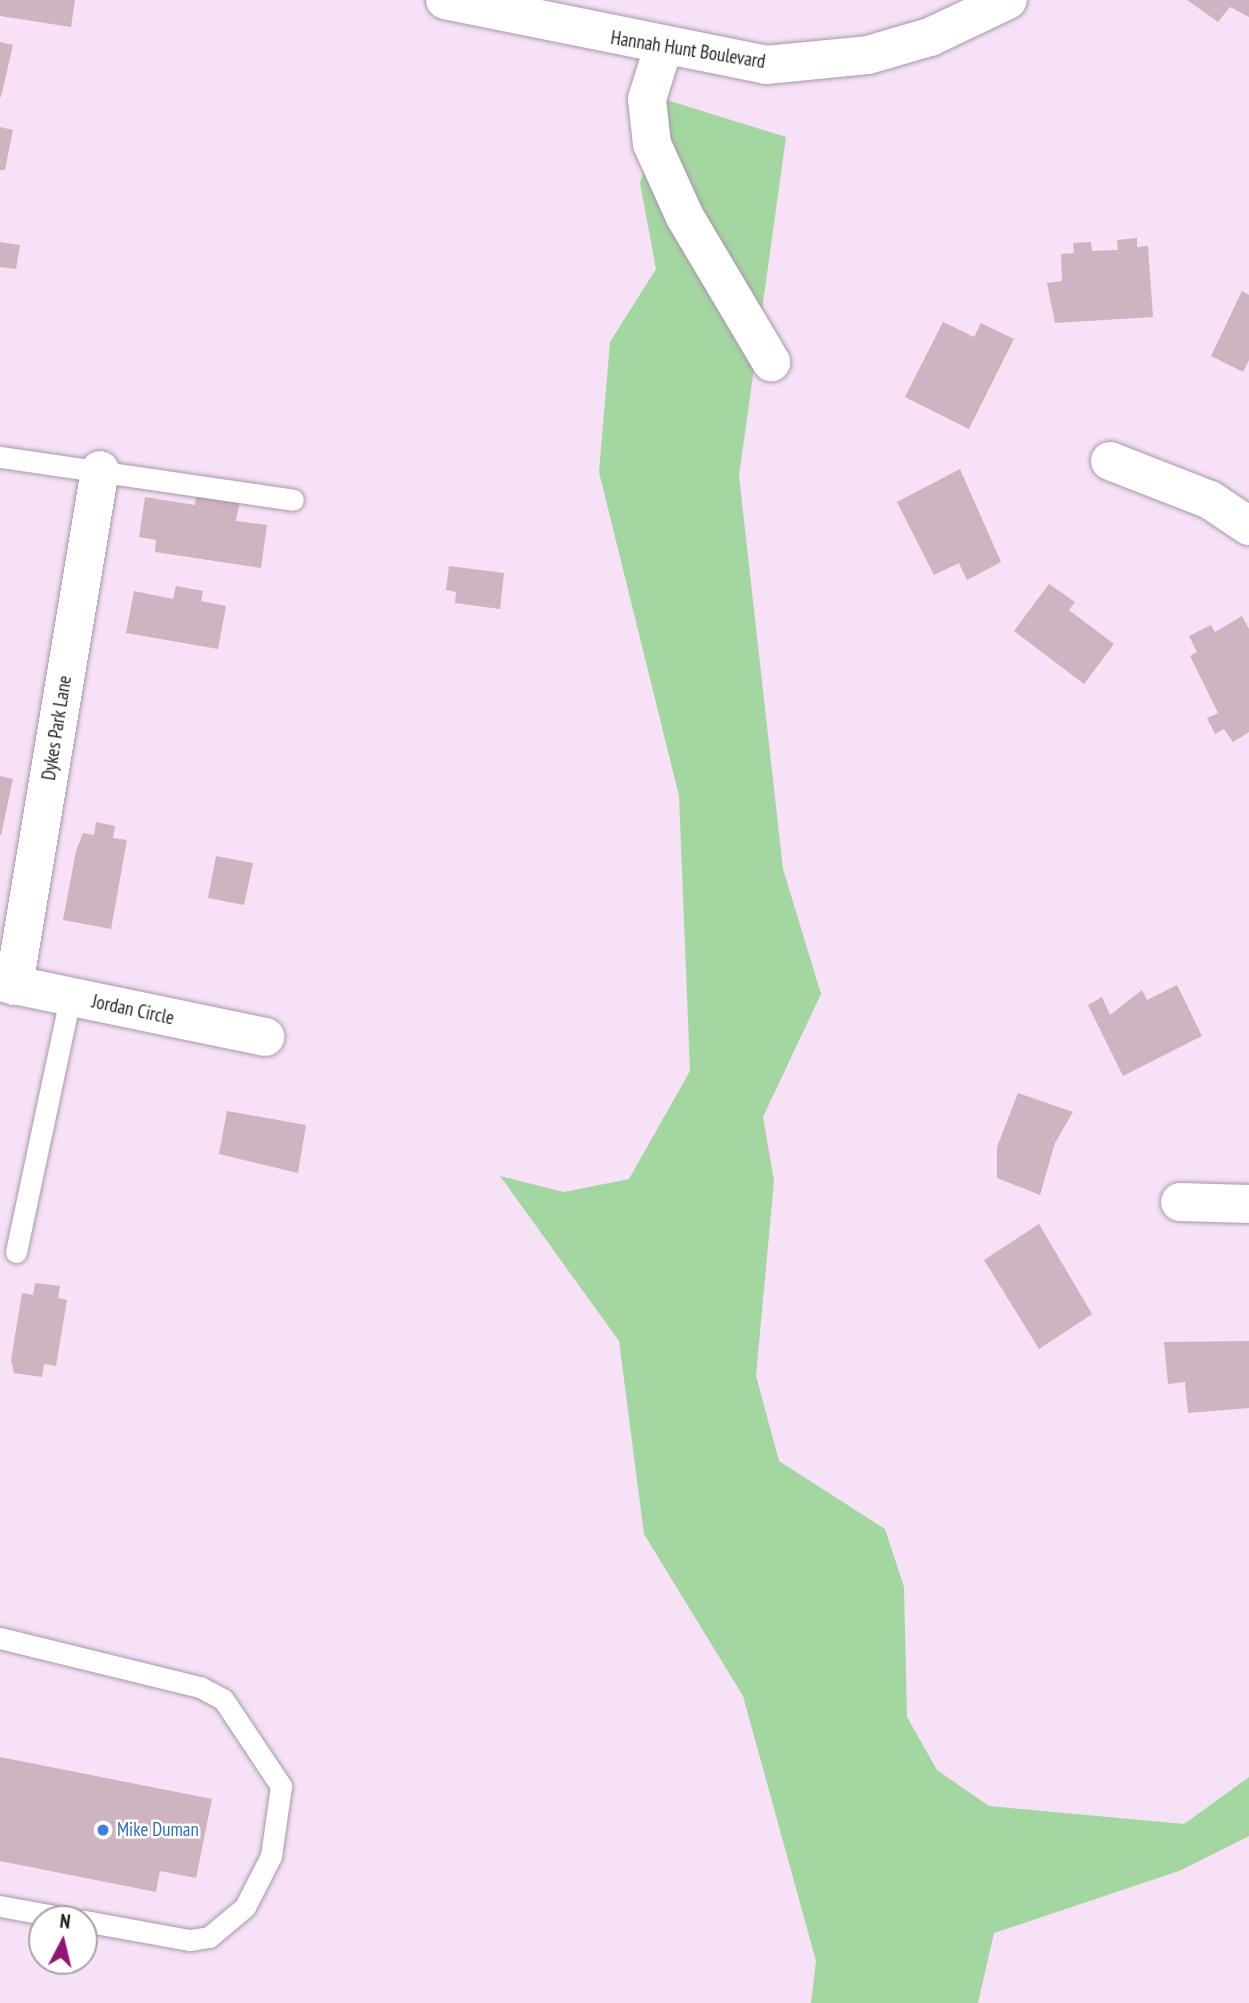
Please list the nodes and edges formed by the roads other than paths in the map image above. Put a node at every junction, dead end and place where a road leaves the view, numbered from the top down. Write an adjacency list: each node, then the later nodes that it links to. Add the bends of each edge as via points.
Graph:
1 (445, 0): 3 (street, Hannah Hunt Boulevard)
2 (1008, 0): 3 (street, Hannah Hunt Boulevard, via 930,37 817,62 766,65)
3 (663, 48): 4 (street, via 647,99 652,145 685,217)
4 (771, 362)
5 (0, 457): 7 (lane)
6 (1110, 461): 9 (street, via 1199,495)
7 (100, 470): 8 (lane); 10 (street, Dykes Park Lane)
8 (293, 500)
9 (1249, 526)
10 (7, 984): 11 (street, Jordan Circle)
11 (69, 997): 12 (street, Jordan Circle); 15 (lane)
12 (265, 1037)
13 (1180, 1202): 14 (street)
14 (1249, 1204)
15 (16, 1252)
16 (0, 1639): 19 (lane, via 200,1687 223,1699 281,1786 271,1856 245,1907 209,1937 189,1940)
17 (0, 1906): 18 (lane)
18 (28, 1911)
19 (98, 1924)

